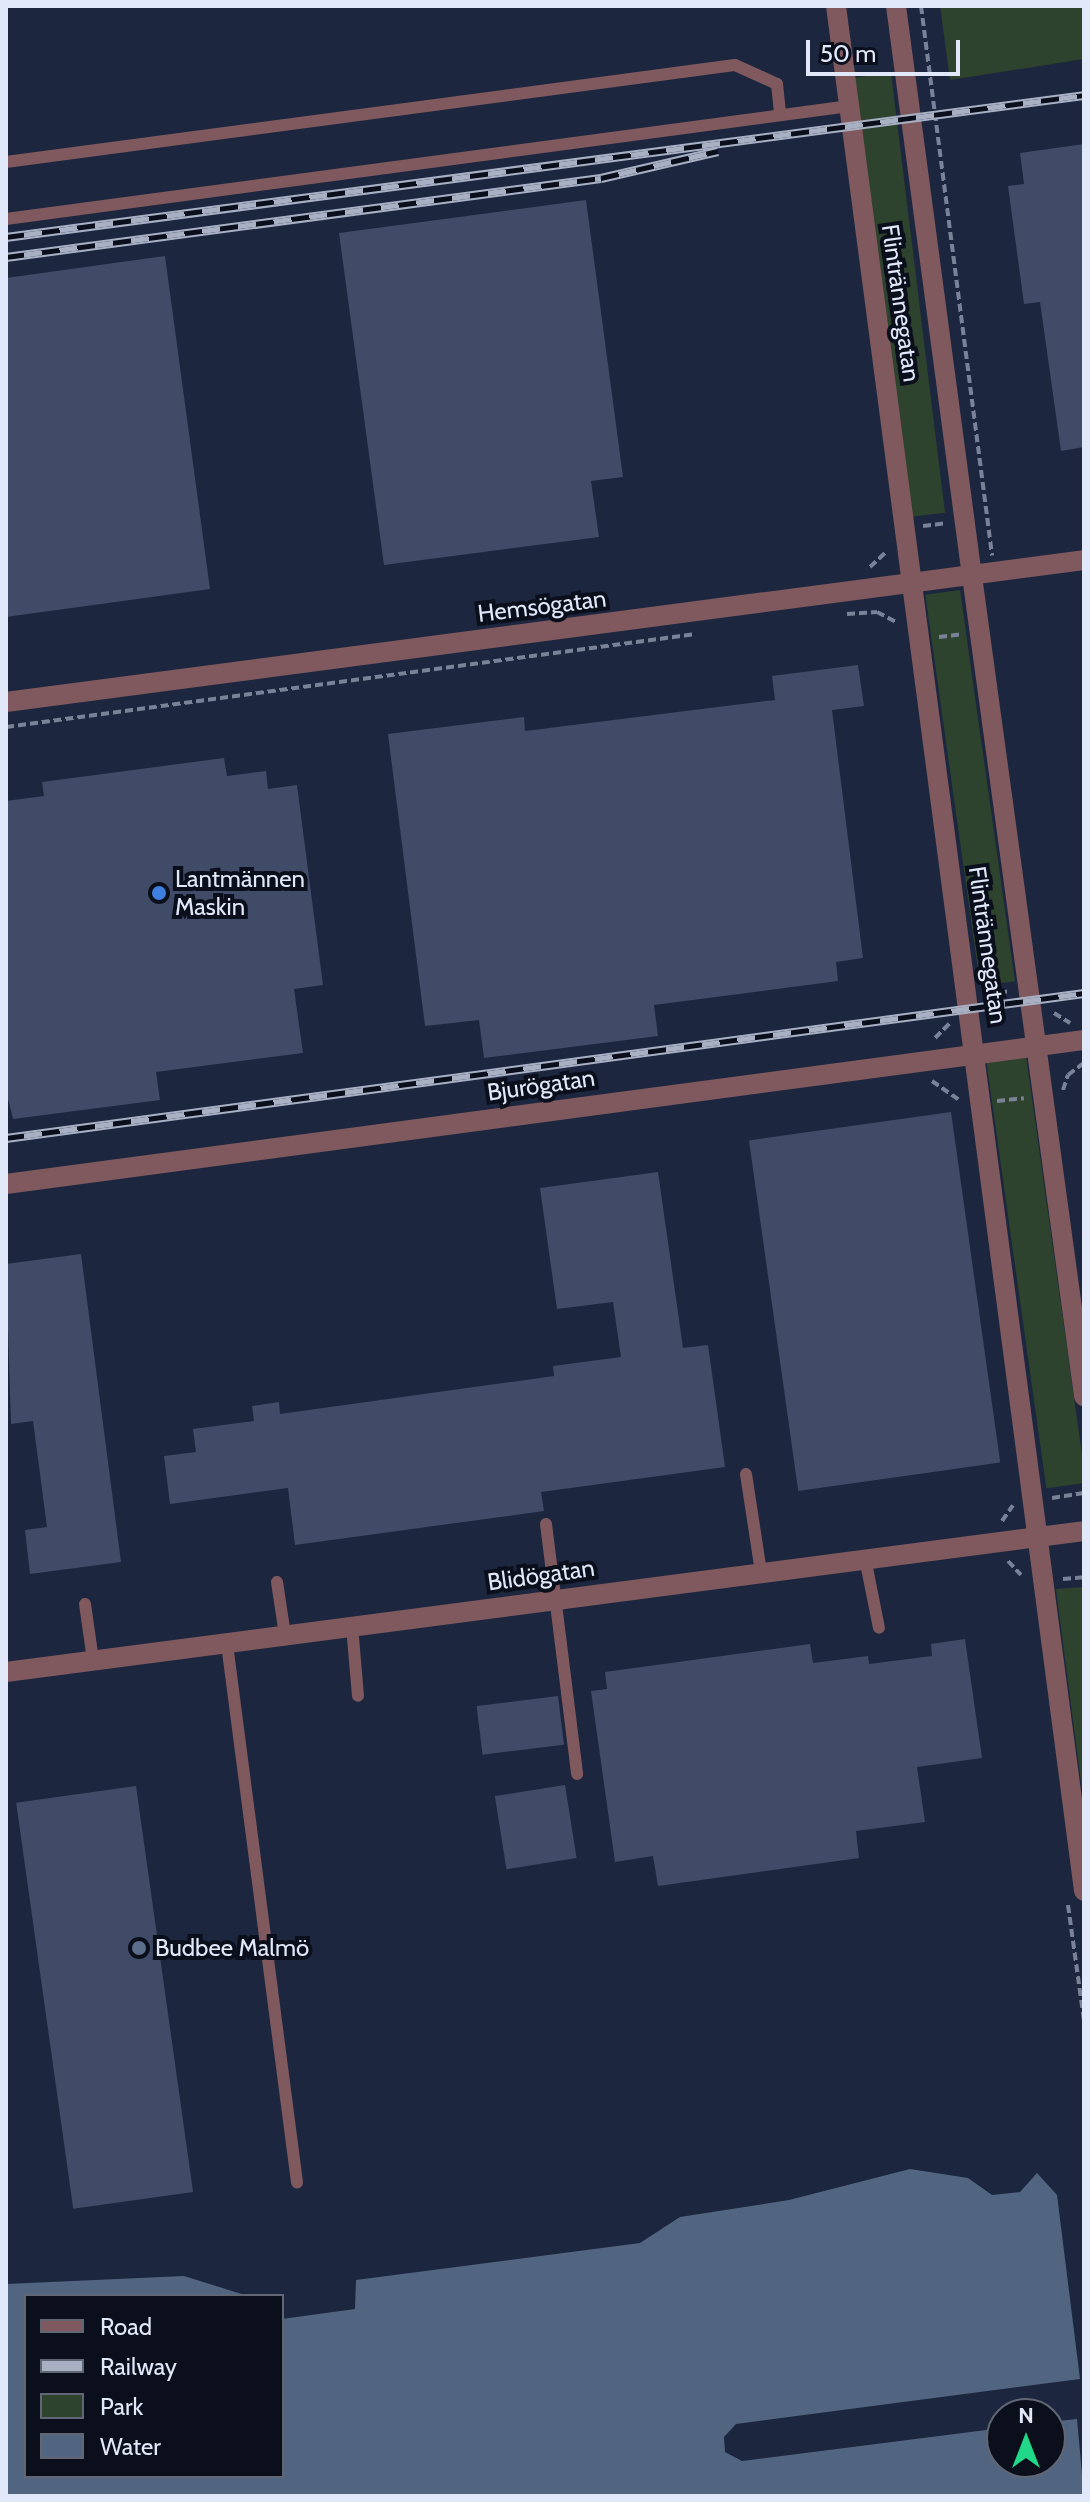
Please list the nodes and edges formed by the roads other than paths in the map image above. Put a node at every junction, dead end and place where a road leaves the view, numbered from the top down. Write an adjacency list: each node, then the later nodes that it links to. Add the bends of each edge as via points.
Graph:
1 (836, 6): 3 (street, Flintrännegatan)
2 (896, 6): 8 (street, Flintrännegatan)
3 (849, 106): 4 (lane); 9 (street, Flintrännegatan)
4 (780, 115): 5 (lane, via 777,84 735,65); 6 (lane)
5 (6, 162)
6 (6, 219)
7 (1084, 560): 8 (street, Hemsögatan)
8 (972, 576): 9 (street, Hemsögatan); 12 (street, Flintrännegatan)
9 (912, 584): 10 (street, Hemsögatan); 13 (street, Flintrännegatan)
10 (6, 702)
11 (1084, 1040): 12 (street, Bjurögatan)
12 (1037, 1045): 13 (street, Bjurögatan); 15 (street, Flintrännegatan)
13 (976, 1053): 14 (street, Bjurögatan); 19 (street, Flintrännegatan)
14 (6, 1184)
15 (1084, 1396)
16 (746, 1474): 21 (lane)
17 (546, 1524): 23 (lane)
18 (1084, 1531): 19 (street, Blidögatan)
19 (1038, 1537): 20 (street, Blidögatan); 33 (street, Flintrännegatan)
20 (865, 1558): 21 (street, Blidögatan); 26 (lane)
21 (761, 1572): 23 (street, Blidögatan)
22 (277, 1582): 27 (lane)
23 (556, 1599): 25 (street, Blidögatan); 32 (lane)
24 (85, 1604): 29 (lane)
25 (352, 1626): 27 (street, Blidögatan); 31 (lane)
26 (879, 1628)
27 (285, 1635): 28 (street, Blidögatan)
28 (227, 1644): 29 (street, Blidögatan); 35 (lane)
29 (93, 1660): 30 (street, Blidögatan)
30 (6, 1672)
31 (358, 1696)
32 (577, 1774)
33 (1079, 1814): 34 (street, Flintrännegatan)
34 (1084, 1891)
35 (297, 2182)

